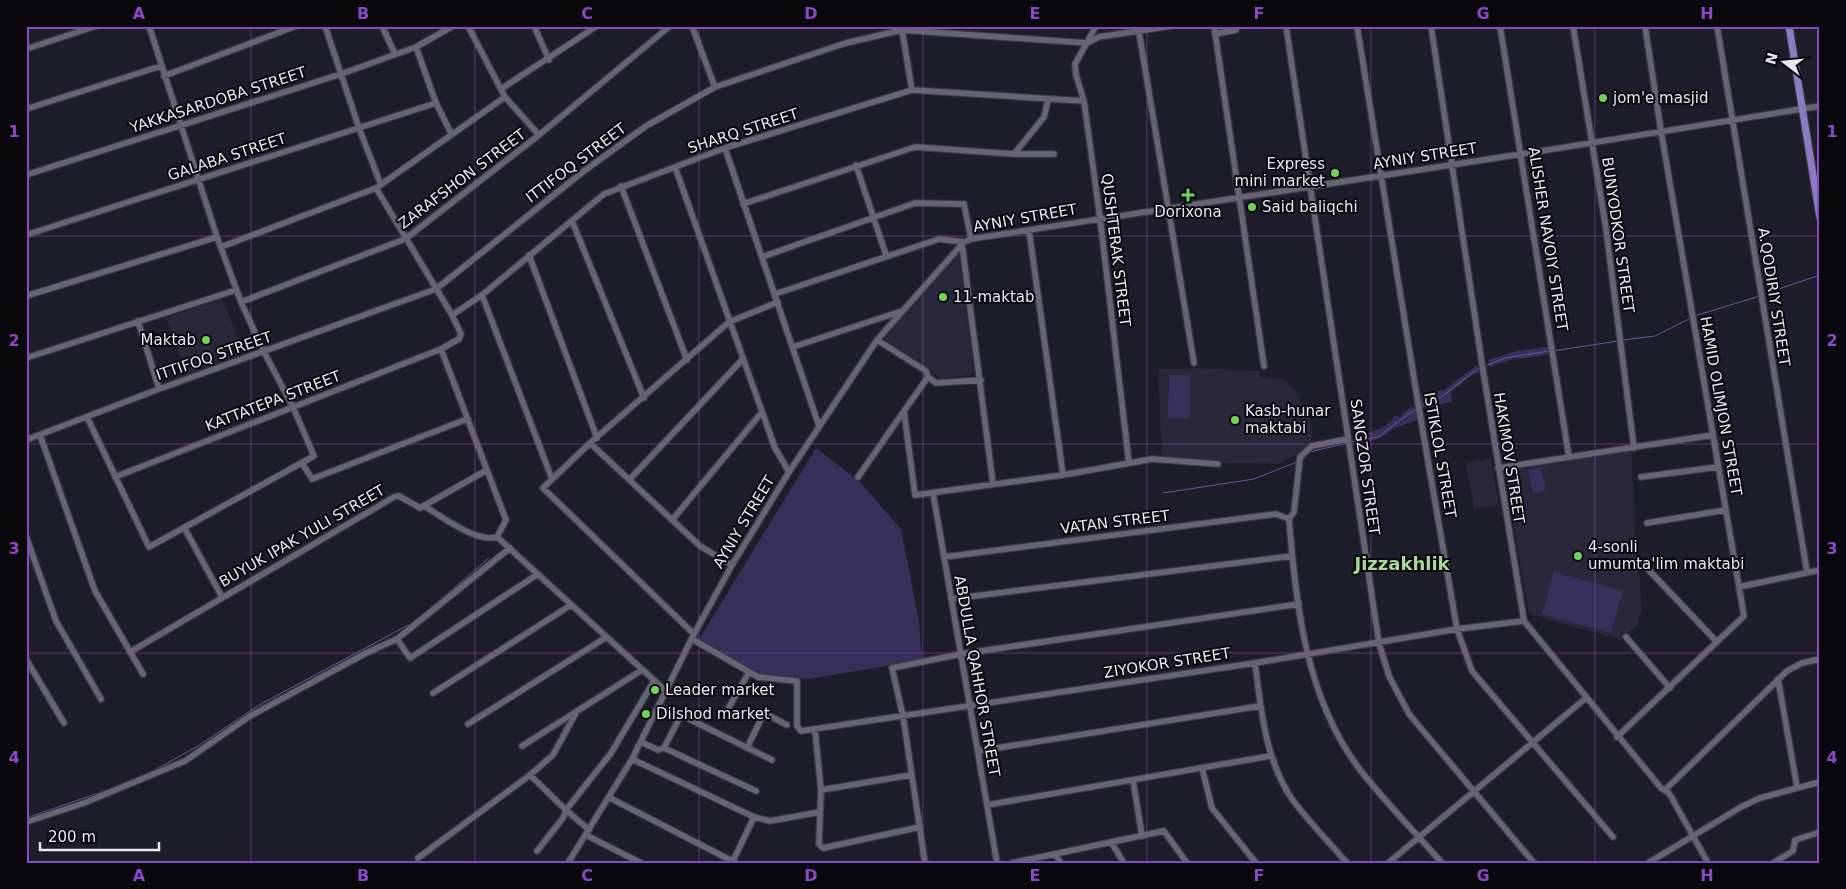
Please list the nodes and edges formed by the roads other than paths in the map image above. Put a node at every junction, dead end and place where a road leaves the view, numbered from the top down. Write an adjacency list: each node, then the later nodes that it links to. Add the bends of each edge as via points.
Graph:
1 (96, 26): 29 (street)
2 (149, 26): 32 (street)
3 (296, 26): 34 (street)
4 (326, 26): 33 (street)
5 (382, 26): 30 (street)
6 (453, 26): 28 (street, YAKKASARDOBA STREET)
7 (468, 26): 36 (street)
8 (534, 26): 31 (street)
9 (670, 26): 50 (street, ZARAFSHON STREET)
10 (692, 26): 35 (street)
11 (1096, 26): 27 (street, QUSHTERAK STREET)
12 (1171, 26): 25 (street, ITTIFOQ STREET)
13 (1214, 26): 26 (street)
14 (1237, 26): 26 (street, via 1236,30)
15 (1286, 26): 64 (street, SANGZOR STREET)
16 (1357, 26): 60 (street, ISTIKLOL STREET)
17 (1431, 26): 56 (street, HAKIMOV STREET)
18 (1500, 26): 55 (street, ALISHER NAVOIY STREET)
19 (1572, 26): 51 (street, BUNYODKOR STREET)
20 (1645, 26): 48 (street, HAMID OLIMJON STREET)
21 (1717, 26): 45 (street, A.QODIRIY STREET)
22 (1789, 26): 44 (main road)
23 (595, 27): 31 (street)
24 (906, 29): 27 (street, ITTIFOQ STREET); 35 (street, ITTIFOQ STREET, via 846,43); 37 (street)
25 (1139, 29): 27 (street, ITTIFOQ STREET, via 1099,37); 67 (street)
26 (1216, 34): 65 (street)
27 (1087, 43): 40 (street, QUSHTERAK STREET, via 1075,64)
28 (416, 47): 30 (street, YAKKASARDOBA STREET); 41 (street)
29 (26, 49)
30 (396, 54): 33 (street, YAKKASARDOBA STREET)
31 (549, 60): 36 (street)
32 (161, 66): 34 (street); 43 (street)
33 (341, 74): 46 (street, YAKKASARDOBA STREET); 47 (street)
34 (164, 76): 46 (street)
35 (715, 87): 83 (street, ITTIFOQ STREET, via 646,126 591,165)
36 (501, 89): 38 (street)
37 (912, 90): 39 (street, SHARQ STREET); 52 (street, SHARQ STREET)
38 (506, 97): 49 (street); 50 (street)
39 (1048, 100): 40 (street, SHARQ STREET); 53 (street, via 1044,117)
40 (1084, 101): 69 (street, QUSHTERAK STREET)
41 (436, 104): 47 (street, GALABA STREET); 49 (street)
42 (1820, 106): 44 (street, AYNIY STREET)
43 (26, 109)
44 (1802, 109): 45 (street, AYNIY STREET); 70 (main road)
45 (1732, 119): 48 (street, AYNIY STREET); 149 (street, A.QODIRIY STREET)
46 (180, 125): 59 (street, YAKKASARDOBA STREET); 61 (street)
47 (359, 128): 61 (street, GALABA STREET); 62 (street)
48 (1661, 131): 51 (street, AYNIY STREET); 113 (street, HAMID OLIMJON STREET)
49 (451, 133): 62 (street)
50 (540, 135): 75 (street, ZARAFSHON STREET)
51 (1593, 143): 55 (street, AYNIY STREET); 118 (street, BUNYODKOR STREET)
52 (725, 148): 58 (street, SHARQ STREET); 66 (street)
53 (1014, 154): 54 (street); 57 (street, via 915,147)
54 (1054, 154)
55 (1522, 154): 56 (street, AYNIY STREET); 119 (street, ALISHER NAVOIY STREET)
56 (1452, 164): 60 (street, AYNIY STREET); 124 (street, HAKIMOV STREET)
57 (856, 165): 66 (street); 68 (street)
58 (675, 167): 63 (street, SHARQ STREET); 92 (street)
59 (26, 174)
60 (1382, 176): 64 (street, AYNIY STREET); 157 (street, ISTIKLOL STREET)
61 (198, 179): 73 (street, GALABA STREET); 74 (street)
62 (378, 186): 75 (street); 78 (street)
63 (621, 186): 71 (street, SHARQ STREET, via 604,194); 98 (street)
64 (1310, 186): 65 (street, AYNIY STREET); 115 (street, SANGZOR STREET)
65 (1241, 197): 67 (street, AYNIY STREET); 101 (street)
66 (743, 204): 81 (street)
67 (1170, 208): 69 (street, AYNIY STREET); 100 (street)
68 (872, 218): 76 (street, via 915,203 964,204); 80 (street); 81 (street)
69 (1100, 218): 72 (street, AYNIY STREET); 121 (street, QUSHTERAK STREET)
70 (1820, 218)
71 (572, 220): 79 (street, SHARQ STREET); 105 (street)
72 (1029, 230): 76 (street, AYNIY STREET); 127 (street)
73 (26, 235)
74 (216, 237): 78 (street); 85 (street)
75 (405, 239): 83 (street); 87 (street, ZARAFSHON STREET)
76 (970, 239): 77 (street, AYNIY STREET)
77 (963, 243): 80 (street, via 938,239); 89 (street, AYNIY STREET); 103 (street)
78 (221, 247): 82 (street)
79 (528, 255): 86 (street, SHARQ STREET); 114 (street)
80 (886, 255): 84 (street)
81 (762, 257): 84 (street)
82 (236, 290): 87 (street); 91 (street)
83 (436, 290): 90 (street); 96 (street, ITTIFOQ STREET)
84 (775, 294): 88 (street)
85 (26, 296)
86 (482, 296): 90 (street, SHARQ STREET); 131 (street)
87 (240, 302): 96 (street)
88 (778, 302): 92 (street); 94 (street)
89 (904, 310): 93 (street, AYNIY STREET); 94 (street)
90 (452, 315): 95 (street, KATTATEPA STREET, via 461,336)
91 (138, 321): 97 (street); 104 (street)
92 (730, 322): 98 (street); 99 (street)
93 (877, 340): 102 (street, via 926,371); 111 (street, AYNIY STREET)
94 (793, 347): 111 (street)
95 (441, 349): 106 (street, KATTATEPA STREET); 110 (street)
96 (264, 352): 104 (street, ITTIFOQ STREET); 106 (street)
97 (26, 358)
98 (687, 360): 105 (street)
99 (742, 360): 108 (street); 132 (street)
100 (1194, 363)
101 (1264, 366)
102 (928, 377): 103 (street, via 936,383); 107 (street)
103 (981, 380): 133 (street)
104 (159, 389): 109 (street, ITTIFOQ STREET)
105 (644, 398): 114 (street)
106 (293, 407): 120 (street, via 314,456); 128 (street, KATTATEPA STREET)
107 (904, 411): 129 (street); 134 (street, via 915,495)
108 (762, 412): 126 (street, via 779,457); 137 (street)
109 (87, 417): 112 (street, ITTIFOQ STREET); 128 (street)
110 (466, 419): 120 (street, via 312,479); 125 (street)
111 (819, 426): 126 (street, AYNIY STREET)
112 (40, 435): 116 (street, ITTIFOQ STREET); 164 (street, via 95,591)
113 (1713, 435): 118 (street); 123 (street, HAMID OLIMJON STREET)
114 (597, 438): 117 (street)
115 (1348, 439): 138 (street, via 1312,446 1301,455 1294,512); 163 (street, SANGZOR STREET)
116 (26, 440)
117 (590, 444): 131 (street); 132 (street)
118 (1634, 448): 119 (street)
119 (1569, 457): 124 (street)
120 (302, 463): 140 (street)
121 (1129, 463): 122 (street, via 1152,459); 127 (street)
122 (1218, 464)
123 (1718, 466): 130 (street); 136 (street, HAMID OLIMJON STREET)
124 (1498, 468): 156 (street, HAKIMOV STREET)
125 (487, 470): 135 (street); 142 (street, via 506,520)
126 (789, 472): 146 (street, AYNIY STREET)
127 (1063, 475): 133 (street)
128 (114, 477): 140 (street, via 147,546 153,547)
129 (858, 477)
130 (1641, 477)
131 (552, 479): 158 (street, via 542,488)
132 (630, 479): 137 (street)
133 (993, 484): 134 (street)
134 (934, 493): 145 (street, ABDULLA QAHHOR STREET)
135 (424, 506): 142 (street, BUYUK IPAK YULI STREET, via 477,536); 152 (street, BUYUK IPAK YULI STREET, via 419,508 399,496 394,497)
136 (1726, 510): 139 (street); 151 (street, HAMID OLIMJON STREET)
137 (673, 519): 146 (street, via 700,546)
138 (1289, 519): 144 (street); 145 (street, VATAN STREET, via 1276,514)
139 (1647, 523)
140 (185, 530): 152 (street)
141 (26, 536): 179 (street, via 56,621)
142 (497, 537): 143 (street)
143 (510, 548): 150 (street); 161 (street)
144 (1292, 556): 153 (street); 154 (street)
145 (944, 557): 153 (street, ABDULLA QAHHOR STREET)
146 (732, 565): 158 (street, AYNIY STREET)
147 (1644, 565): 162 (street)
148 (1820, 570): 149 (street)
149 (1807, 572): 151 (street)
150 (538, 574): 155 (street); 161 (street, via 410,658)
151 (1739, 587): 162 (street, HAMID OLIMJON STREET, via 1744,616)
152 (222, 597): 164 (street, BUYUK IPAK YULI STREET)
153 (952, 599): 165 (street, ABDULLA QAHHOR STREET)
154 (1299, 604): 165 (street); 166 (street)
155 (571, 605): 160 (street); 177 (street)
156 (1524, 621): 157 (street, ZIYOKOR STREET); 178 (street, HAKIMOV STREET)
157 (1457, 629): 163 (street, ZIYOKOR STREET); 191 (street, ISTIKLOL STREET, via 1472,671)
158 (693, 637): 171 (street); 176 (street, AYNIY STREET)
159 (1626, 637): 175 (street)
160 (606, 638): 170 (street); 186 (street)
161 (398, 640): 214 (street, via 366,653 250,716 185,761 93,800)
162 (1717, 642): 175 (street, HAMID OLIMJON STREET)
163 (1379, 643): 166 (street, ZIYOKOR STREET); 208 (street, SANGZOR STREET, via 1389,676 1409,714)
164 (130, 652): 172 (street)
165 (961, 654): 180 (street, ABDULLA QAHHOR STREET); 184 (street, via 892,668)
166 (1307, 654): 169 (street, ZIYOKOR STREET); 220 (street, via 1315,686 1343,743 1361,771)
167 (26, 659): 185 (street)
168 (1820, 659): 173 (street, via 1802,663)
169 (1255, 662): 180 (street, ZIYOKOR STREET); 181 (street)
170 (642, 670): 174 (street); 183 (street)
171 (749, 672): 182 (street); 188 (street, via 797,681 797,726 800,731)
172 (143, 674)
173 (1778, 679): 204 (street); 206 (street)
174 (654, 681): 176 (street); 211 (street, via 610,753)
175 (1670, 688): 189 (street, HAMID OLIMJON STREET)
176 (667, 692): 190 (street, AYNIY STREET)
177 (434, 694)
178 (1586, 698): 189 (street, HAKIMOV STREET); 191 (street)
179 (101, 699)
180 (970, 706): 184 (street, ZIYOKOR STREET); 195 (street, ABDULLA QAHHOR STREET)
181 (1260, 706): 195 (street); 196 (street)
182 (728, 708)
183 (577, 712): 192 (street); 200 (street, via 553,755)
184 (903, 716): 188 (street, ZIYOKOR STREET); 201 (street)
185 (64, 722)
186 (468, 724)
187 (787, 725): 194 (street, via 764,713)
188 (815, 730): 205 (street)
189 (1617, 737): 206 (street, HAKIMOV STREET)
190 (641, 742): 193 (street, via 658,750); 197 (street, AYNIY STREET)
191 (1533, 742): 208 (street); 221 (street, ISTIKLOL STREET)
192 (522, 746)
193 (664, 748): 194 (street, via 681,715); 207 (street)
194 (747, 748): 198 (street)
195 (978, 751): 210 (street, ABDULLA QAHHOR STREET)
196 (1270, 756): 199 (street); 236 (street, via 1291,798)
197 (632, 759): 209 (street, AYNIY STREET); 213 (street)
198 (772, 760)
199 (1202, 768): 202 (street); 235 (street, via 1212,808)
200 (530, 775): 211 (street); 225 (street)
201 (912, 775): 205 (street); 215 (street)
202 (1133, 780): 210 (street); 218 (street)
203 (1820, 782): 204 (street)
204 (1797, 787): 219 (street, via 1760,798)
205 (821, 790): 212 (street)
206 (1665, 790): 219 (street, HAKIMOV STREET)
207 (756, 791)
208 (1473, 791): 220 (street); 239 (street, SANGZOR STREET)
209 (610, 798): 216 (street, AYNIY STREET); 226 (street)
210 (987, 805): 230 (street, ABDULLA QAHHOR STREET)
211 (566, 810): 216 (street); 223 (street)
212 (820, 812): 213 (street, via 770,821); 215 (street, via 819,844 823,848)
213 (754, 816): 226 (street)
214 (26, 822)
215 (920, 827): 229 (street)
216 (587, 832): 227 (street, AYNIY STREET); 228 (street)
217 (1820, 832): 242 (street, via 1795,840 1792,851)
218 (1142, 836): 222 (street); 234 (street, via 1164,831)
219 (1693, 836): 240 (street); 241 (street, HAKIMOV STREET)
220 (1419, 837): 237 (street); 238 (street)
221 (1613, 837)
222 (1111, 842): 224 (street); 233 (street)
223 (537, 851)
224 (1055, 854): 231 (street); 232 (street)
225 (418, 858)
226 (734, 862)
227 (568, 863)
228 (641, 863)
229 (925, 863)
230 (997, 863)
231 (1012, 863)
232 (1061, 863)
233 (1124, 863)
234 (1187, 863)
235 (1256, 863)
236 (1347, 863)
237 (1388, 863)
238 (1442, 863)
239 (1534, 863)
240 (1648, 863)
241 (1708, 863)
242 (1773, 863)

